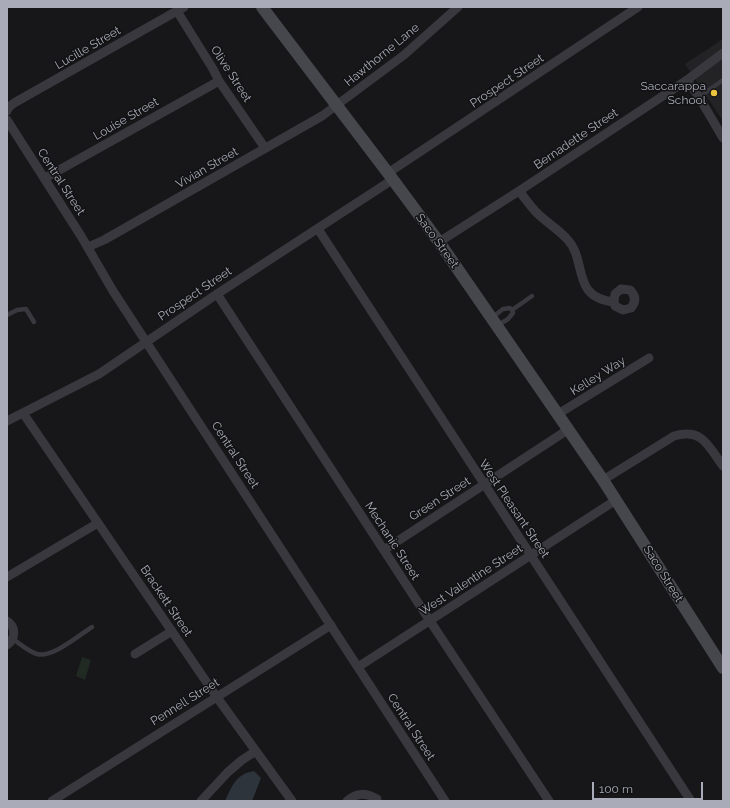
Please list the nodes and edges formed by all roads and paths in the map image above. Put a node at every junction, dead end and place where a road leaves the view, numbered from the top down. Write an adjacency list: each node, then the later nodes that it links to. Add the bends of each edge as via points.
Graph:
1 (262, 7): 10 (main road, Saco Street)
2 (458, 7): 10 (street, Hawthorne Lane, via 404,55)
3 (638, 7): 15 (street, Prospect Street)
4 (180, 9): 8 (street, Olive Street); 11 (street, Lucille Street, via 14,103)
5 (723, 53): 6 (street, Bernadette Street)
6 (687, 80): 9 (street); 17 (street, Bernadette Street)
7 (723, 80): 9 (lane)
8 (219, 81): 14 (street, Olive Street); 16 (street, Louise Street)
9 (699, 97): 13 (street)
10 (337, 106): 14 (street, Vivian Street); 15 (main road, Saco Street)
11 (7, 111)
12 (7, 120): 16 (street, Central Street)
13 (723, 138)
14 (265, 148): 20 (street, Vivian Street)
15 (390, 176): 18 (street, Prospect Street); 19 (main road, Saco Street)
16 (45, 178): 20 (street, Central Street)
17 (520, 191): 19 (street, Bernadette Street); 23 (street, via 536,212 567,239 574,250 587,289 595,297)
18 (318, 229): 21 (street, Prospect Street); 36 (street, West Pleasant Street)
19 (438, 242): 27 (main road, Saco Street)
20 (88, 247): 28 (street, Central Street, via 113,291)
21 (217, 294): 28 (street, Prospect Street); 39 (street, Mechanic Street)
22 (532, 296): 24 (lane)
23 (614, 302)
24 (512, 310): 27 (lane, via 513,313 508,319); 27 (lane, via 503,309)
25 (7, 316): 26 (lane, via 17,310 26,309)
26 (34, 322)
27 (494, 322): 31 (main road, Saco Street)
28 (147, 341): 30 (street, Prospect Street, via 99,374); 44 (street, Central Street)
29 (649, 358): 31 (street, Kelley Way)
30 (22, 413): 32 (street, Prospect Street); 38 (street, Brackett Street)
31 (558, 414): 33 (main road, Saco Street)
32 (7, 421)
33 (569, 429): 35 (main road, Saco Street); 36 (street, Green Street)
34 (723, 466): 35 (street, via 702,438 694,434 682,434 674,436)
35 (603, 480): 37 (main road, Saco Street)
36 (483, 485): 39 (street, Green Street); 40 (street, West Pleasant Street)
37 (616, 500): 40 (street, West Valentine Street); 50 (main road, Saco Street)
38 (98, 523): 41 (street); 46 (street, Brackett Street)
39 (384, 550): 43 (street, Mechanic Street)
40 (531, 556): 43 (street, West Valentine Street); 60 (street, West Pleasant Street)
41 (7, 577)
42 (7, 621): 47 (street, via 14,630)
43 (430, 621): 49 (street, West Valentine Street); 59 (street, Mechanic Street)
44 (330, 625): 49 (street, Central Street); 51 (street, Pennell Street)
45 (92, 627): 47 (lane, via 60,648 43,654)
46 (172, 631): 48 (street); 51 (street, Brackett Street)
47 (10, 642)
48 (135, 654)
49 (358, 667): 58 (street, Central Street)
50 (723, 668)
51 (216, 696): 52 (street, Brackett Street); 54 (street, Pennell Street)
52 (256, 751): 55 (street, via 228,772); 56 (street, Brackett Street)
53 (377, 799): 57 (street, via 364,794 356,795)
54 (52, 801)
55 (201, 801)
56 (292, 801)
57 (347, 801)
58 (445, 801)
59 (549, 801)
60 (690, 801)

